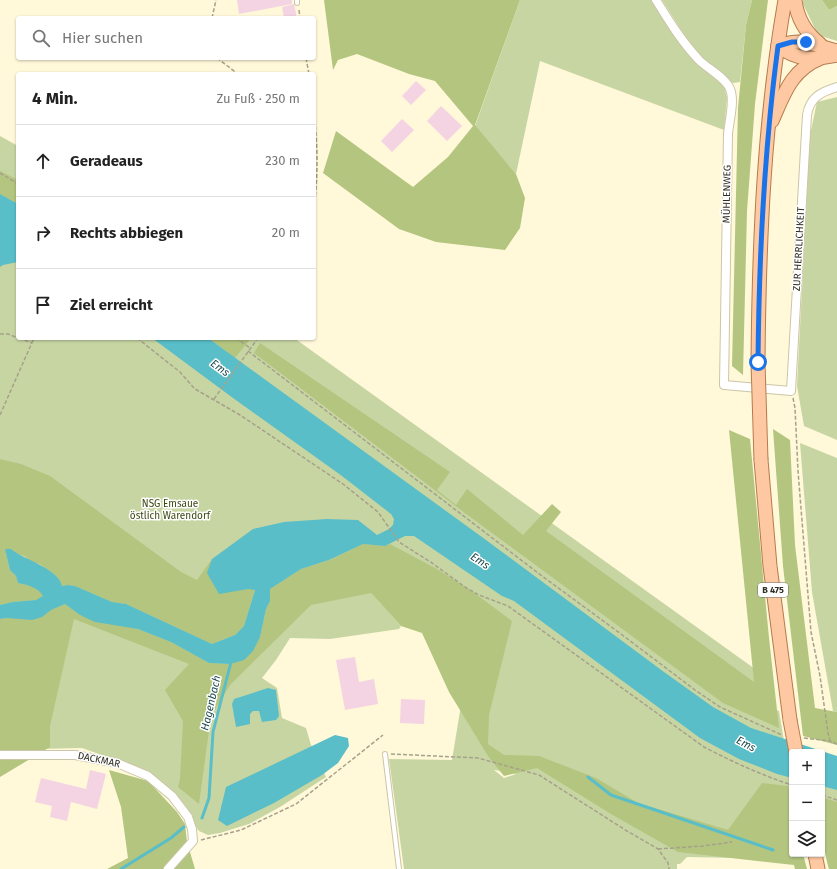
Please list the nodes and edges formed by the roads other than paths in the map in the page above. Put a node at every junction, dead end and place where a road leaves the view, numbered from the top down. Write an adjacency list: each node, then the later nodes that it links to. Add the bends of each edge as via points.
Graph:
1 (656, 0): 10 (street, MÜHLENWEG, via 691,51 726,82 732,94 728,134 724,385)
2 (785, 0): 4 (main road, B 475)
3 (795, 0): 6 (main road, via 802,23)
4 (778, 46): 6 (main road, via 799,42 814,43); 9 (main road, B 475)
5 (837, 51): 6 (main road)
6 (821, 52): 7 (main road); 9 (main road, via 794,77)
7 (837, 55)
8 (837, 87): 10 (street, ZUR HERRLICHKEIT, via 815,97 807,115)
9 (768, 130): 11 (main road, B 475, bridge, via 760,253 758,362 761,460 770,566)
10 (791, 391)
11 (795, 749)
12 (385, 754): 16 (lane)
13 (0, 755): 15 (street, DACKMAR, via 75,755 117,763 148,776 172,796 188,817 192,829 193,841)
14 (816, 857): 17 (main road)
15 (168, 869)
16 (399, 869)
17 (818, 869)

